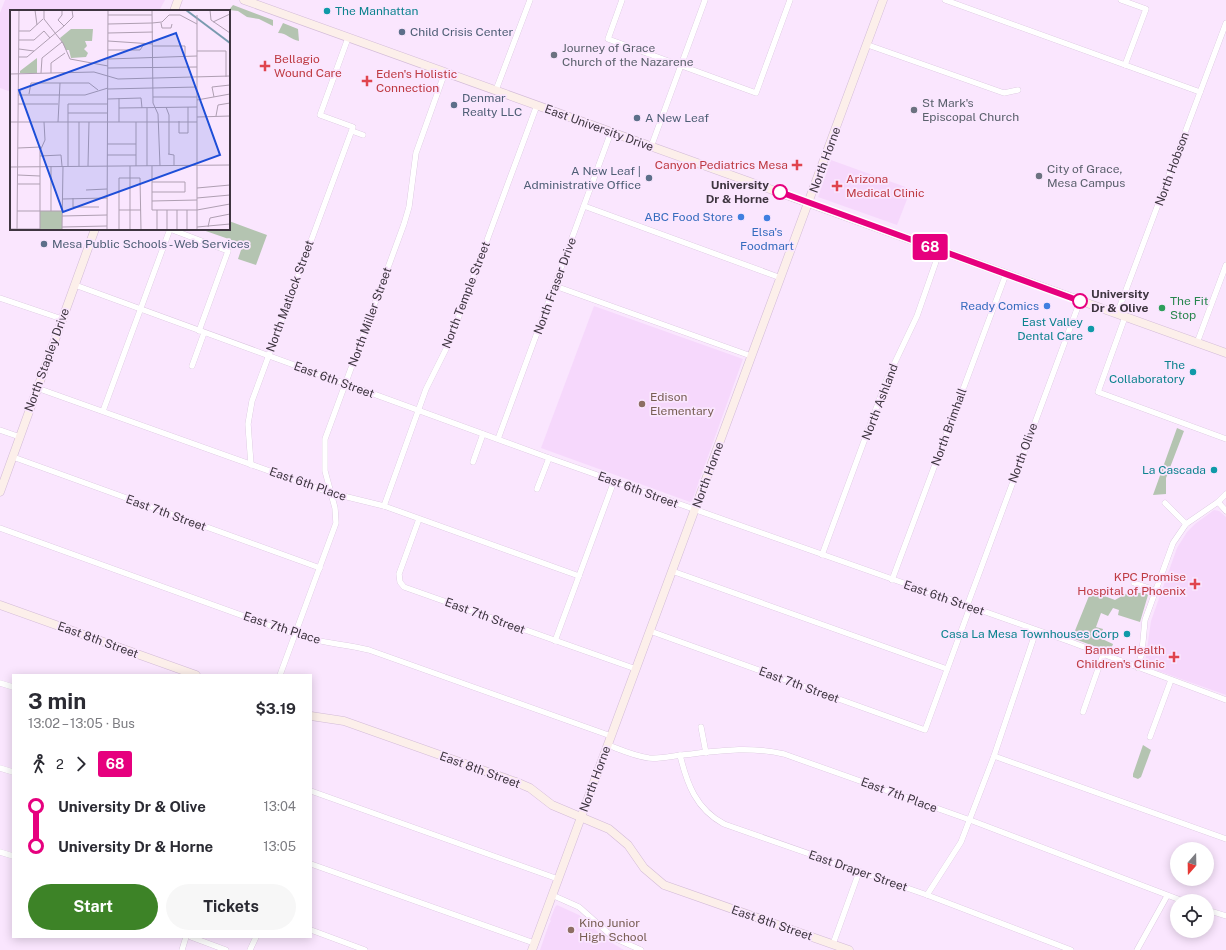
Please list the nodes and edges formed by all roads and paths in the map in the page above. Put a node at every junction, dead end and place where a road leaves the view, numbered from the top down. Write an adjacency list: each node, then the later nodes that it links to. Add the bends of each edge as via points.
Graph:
1 (178, 0): 10 (street)
2 (244, 0): 12 (street, East University Drive)
3 (530, 0): 17 (street)
4 (622, 0): 15 (street, via 608,39)
5 (706, 0): 15 (street)
6 (790, 0): 15 (street, via 756,93)
7 (883, 0): 13 (street, North Horne)
8 (945, 0): 14 (street)
9 (1120, 0): 14 (street, via 1146,9)
10 (174, 10)
11 (1226, 23): 19 (street, North Hobson)
12 (348, 38): 16 (street, East University Drive); 21 (street, via 320,115 353,127)
13 (868, 45): 18 (street, via 1004,93); 25 (street, North Horne)
14 (1125, 65): 19 (street)
15 (681, 66): 24 (street)
16 (445, 72): 17 (street, East University Drive); 47 (street, North Miller Street, via 416,153 409,207 404,224)
17 (496, 90): 20 (street, East University Drive)
18 (1018, 90)
19 (1200, 92): 39 (street, North Hobson)
20 (537, 105): 22 (street, East University Drive); 49 (street, North Temple Street, via 449,343 426,389)
21 (352, 131): 23 (street); 44 (street, North Matlock Street)
22 (611, 132): 24 (street, East University Drive); 26 (street, North Fraser Drive)
23 (363, 135)
24 (651, 147): 25 (street, East University Drive)
25 (809, 203): 30 (street, East University Drive); 33 (street, North Horne)
26 (584, 206): 33 (street); 35 (street, North Fraser Drive)
27 (95, 230): 34 (street, North Stapley Drive)
28 (170, 230): 38 (street)
29 (173, 230): 41 (street, via 228,251)
30 (940, 250): 32 (street, East University Drive); 73 (street, North Ashland, via 917,316 887,379)
31 (1226, 265): 42 (street)
32 (1006, 274): 37 (street, East University Drive); 77 (street, North Brimhall)
33 (782, 278): 45 (street, North Horne)
34 (75, 285): 38 (street, East 6th Street); 40 (street, North Stapley Drive)
35 (555, 286): 45 (street); 54 (street, North Fraser Drive)
36 (0, 298): 40 (street)
37 (1080, 301): 39 (street, East University Drive); 81 (street, North Olive)
38 (140, 310): 41 (street, East 6th Street); 50 (street)
39 (1121, 315): 42 (street, East University Drive); 55 (street, North Hobson, via 1098,392)
40 (62, 319): 48 (street, North Stapley Drive)
41 (201, 332): 44 (street, East 6th Street); 46 (street)
42 (1197, 343): 43 (street, East University Drive)
43 (1226, 353)
44 (268, 356): 47 (street, East 6th Street); 59 (street, North Matlock Street, via 249,412)
45 (751, 356): 68 (street, North Horne)
46 (192, 366)
47 (345, 384): 49 (street, East 6th Street); 63 (street, North Miller Street, via 325,439 325,471)
48 (38, 388): 50 (street, East 6th Place); 53 (street, North Stapley Drive)
49 (419, 411): 52 (street, East 6th Street); 67 (street, North Temple Street)
50 (103, 412): 59 (street, East 6th Place)
51 (0, 430): 53 (street)
52 (483, 434): 54 (street, East 6th Street); 58 (street)
53 (20, 437): 56 (street, North Stapley Drive)
54 (498, 439): 57 (street, East 6th Street)
55 (1226, 439)
56 (12, 457): 62 (street, North Stapley Drive); 74 (street, East 7th Street)
57 (549, 458): 60 (street, East 6th Street); 61 (street)
58 (473, 462)
59 (251, 465): 63 (street, East 6th Place)
60 (614, 481): 68 (street, East 6th Street); 76 (street)
61 (537, 489)
62 (0, 492)
63 (331, 494): 67 (street, East 6th Place); 74 (street, North Miller Street, via 336,522)
64 (1226, 494): 65 (street)
65 (1218, 502): 69 (street); 71 (street)
66 (1164, 503): 71 (street)
67 (384, 506): 70 (street, East 6th Place)
68 (695, 510): 73 (street, East 6th Street); 75 (street, North Horne)
69 (1226, 511)
70 (419, 519): 76 (street, East 6th Place); 85 (street, East 7th Street, via 399,574 402,585)
71 (1186, 524): 79 (street, via 1173,543)
72 (0, 528): 84 (street, East 7th Place)
73 (822, 555): 77 (street, East 6th Street)
74 (320, 568): 84 (street, North Miller Street)
75 (672, 571): 82 (street, North Horne); 89 (street)
76 (579, 576): 85 (street)
77 (892, 580): 81 (street, East 6th Street)
78 (1134, 583): 79 (street)
79 (1155, 590): 87 (street, via 1145,620)
80 (0, 605): 90 (street, East 8th Street)
81 (968, 607): 83 (street, East 6th Street); 89 (street, North Olive)
82 (650, 631): 88 (street, North Horne); 99 (street, East 7th Street)
83 (1036, 631): 86 (street, East 6th Street); 105 (street)
84 (296, 635): 91 (street, North Miller Street); 100 (street, East 7th Place, via 314,641 369,650)
85 (555, 641): 88 (street, East 7th Street)
86 (1103, 655): 87 (street, East 6th Street); 96 (street)
87 (1138, 668): 92 (street, East 6th Street)
88 (636, 669): 100 (street, North Horne)
89 (947, 669): 99 (street, North Olive)
90 (193, 674)
91 (280, 674)
92 (1170, 680): 95 (street, East 6th Street); 101 (street)
93 (0, 683): 94 (street)
94 (12, 688)
95 (1226, 700)
96 (1083, 712)
97 (312, 716): 109 (street, East 8th Street, via 344,721 516,782 530,788 552,805)
98 (701, 727): 103 (street)
99 (925, 730)
100 (611, 736): 102 (street, North Horne)
101 (1150, 737)
102 (608, 745): 104 (street, East 7th Place, via 649,758); 109 (street, North Horne)
103 (706, 753): 104 (street, East 7th Place); 110 (street, East 7th Place, via 740,748 784,754)
104 (680, 755): 115 (street, East Draper Street, via 691,792 713,818 734,828)
105 (994, 756): 110 (street); 111 (street)
106 (0, 768): 107 (street)
107 (12, 772)
108 (312, 791): 116 (street)
109 (581, 817): 116 (street, North Horne); 127 (street, East 8th Street, via 600,824 619,836 644,868 664,884)
110 (970, 820): 118 (street, via 961,842); 119 (street, East 7th Place)
111 (1226, 839)
112 (0, 852): 113 (street)
113 (12, 856)
114 (312, 864): 128 (street)
115 (859, 872): 118 (street, East Draper Street); 127 (street)
116 (558, 879): 117 (street, North Horne)
117 (552, 895): 128 (street, North Horne); 133 (street, via 579,907 614,938)
118 (927, 895): 135 (street, East Draper Street)
119 (1167, 896): 120 (street, East 7th Place); 136 (street)
120 (1170, 897)
121 (1214, 912): 122 (street)
122 (1226, 916)
123 (312, 930): 132 (street)
124 (186, 938): 129 (street)
125 (194, 938): 130 (street)
126 (256, 938): 131 (street)
127 (833, 944): 134 (street, East 8th Street)
128 (533, 947)
129 (182, 950)
130 (226, 950)
131 (250, 950)
132 (365, 950)
133 (641, 950)
134 (849, 950)
135 (1071, 950)
136 (1137, 950)

